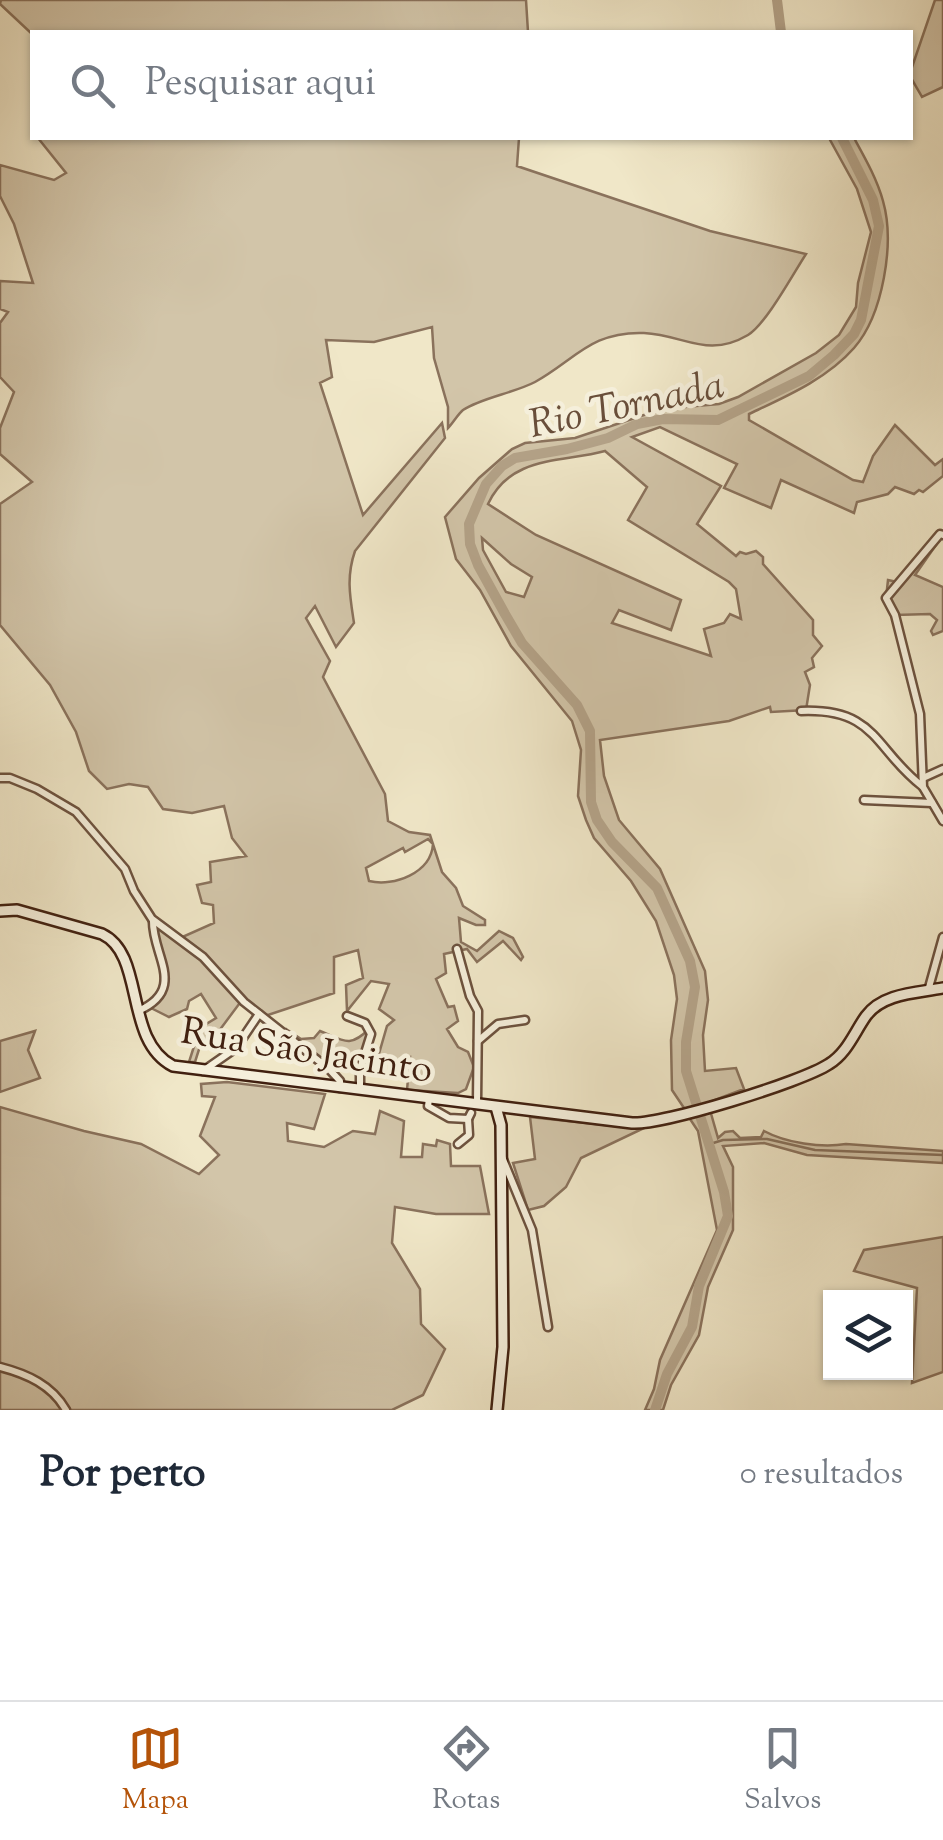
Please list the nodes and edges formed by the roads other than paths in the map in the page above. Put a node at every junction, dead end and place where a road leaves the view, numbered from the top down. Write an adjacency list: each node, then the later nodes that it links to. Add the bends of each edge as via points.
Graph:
1 (943, 535): 5 (street, via 886,598 920,714)
2 (801, 711): 5 (street, via 858,722 882,740 908,775)
3 (943, 770): 5 (street)
4 (0, 778): 10 (street, via 37,788 76,812 125,869)
5 (923, 782): 7 (street)
6 (864, 800): 7 (street)
7 (933, 803): 8 (street)
8 (943, 821)
9 (0, 911): 15 (main road, Rua São Jacinto, via 17,910 110,938)
10 (154, 920): 15 (street, via 166,977 156,998); 16 (street, via 204,957)
11 (943, 937): 14 (street)
12 (457, 949): 19 (street, via 478,1011)
13 (943, 988): 14 (main road, Rua São Jacinto)
14 (928, 991): 24 (main road, Rua São Jacinto, via 879,1004 844,1051 822,1068 688,1114 639,1124)
15 (138, 1011): 20 (main road, Rua São Jacinto, via 160,1059)
16 (258, 1014): 20 (street, via 236,1048); 21 (street, via 329,1069)
17 (346, 1016): 22 (street, via 365,1022 371,1034)
18 (525, 1020): 19 (street, via 498,1024)
19 (476, 1042): 25 (street)
20 (202, 1072): 21 (main road, Rua São Jacinto)
21 (340, 1088): 22 (main road, Rua São Jacinto)
22 (360, 1090): 23 (main road, Rua São Jacinto)
23 (428, 1099): 25 (main road, Rua São Jacinto); 25 (street, via 428,1106 449,1118)
24 (502, 1108): 25 (main road, Rua São Jacinto); 27 (main road)
25 (472, 1112): 26 (street, via 469,1134)
26 (458, 1144)
27 (500, 1157): 28 (street, via 532,1230); 31 (main road, via 504,1347)
28 (548, 1328)
29 (0, 1367): 30 (street, via 48,1388)
30 (66, 1410)
31 (497, 1410)

